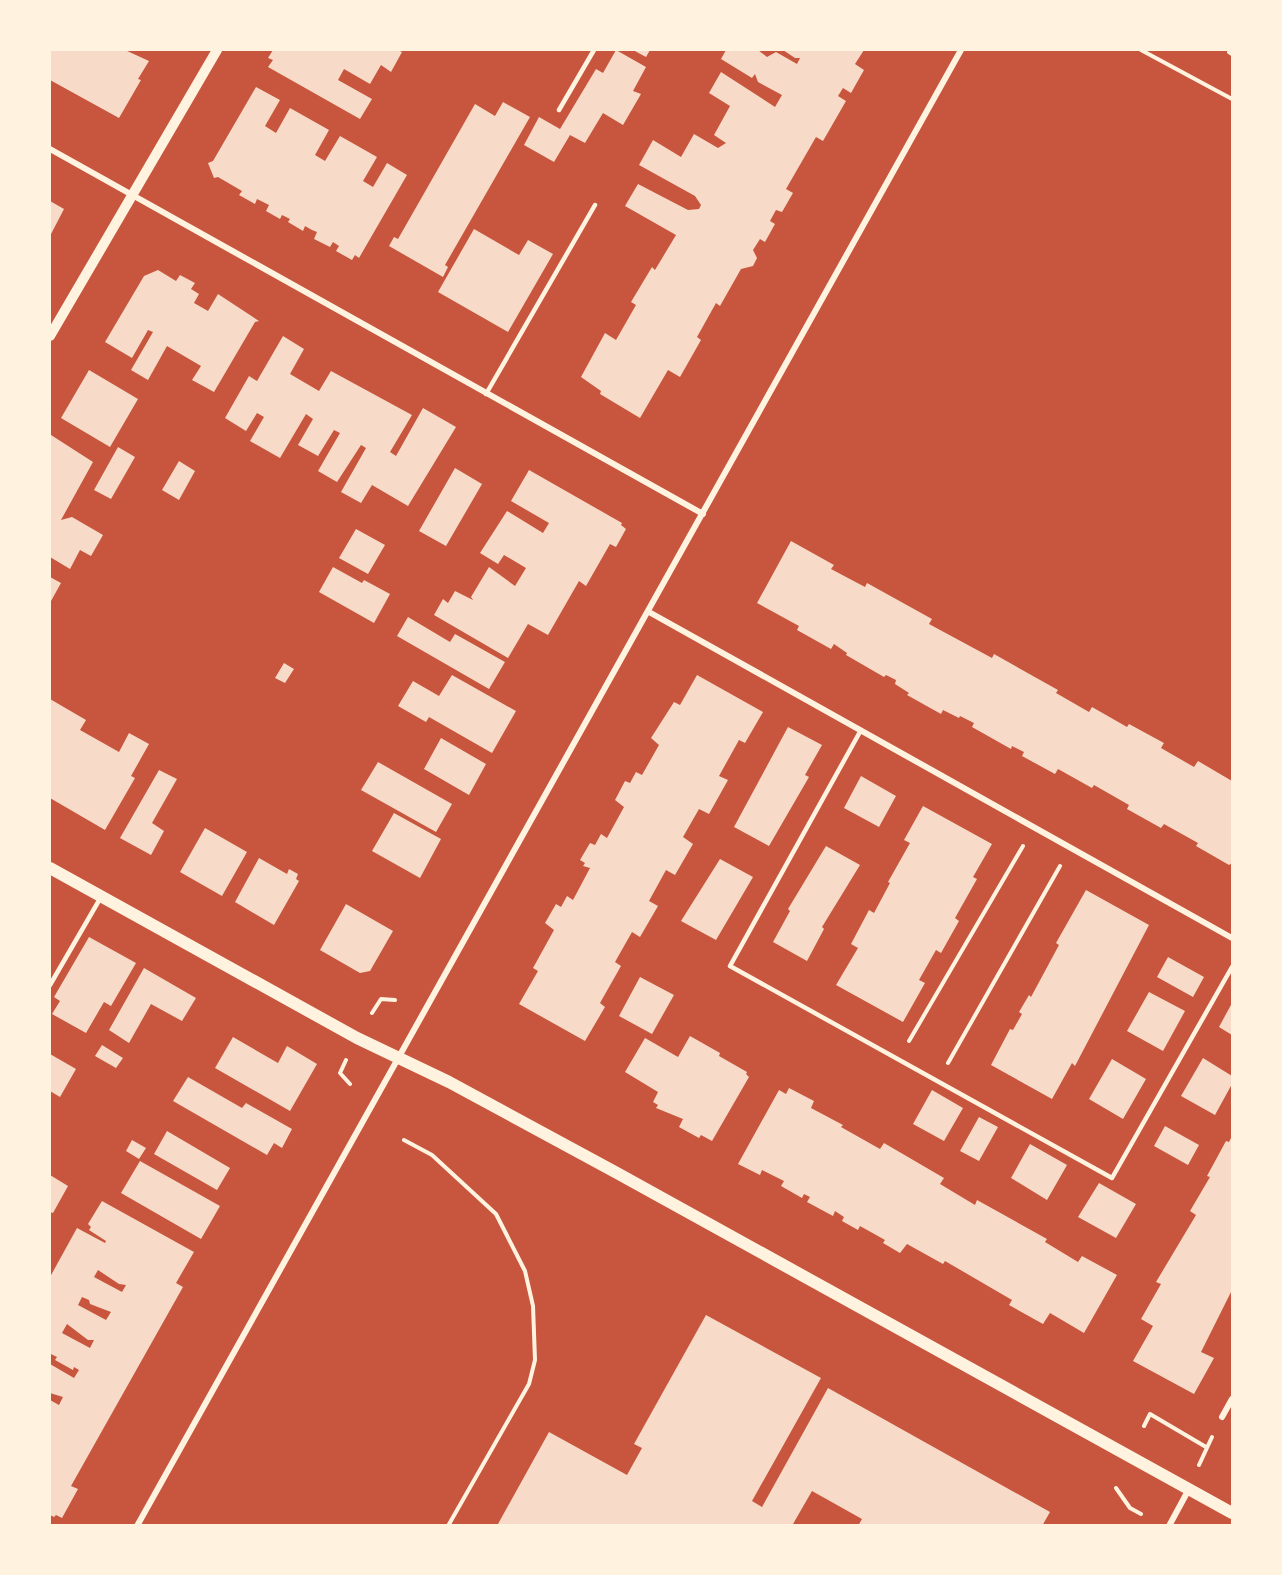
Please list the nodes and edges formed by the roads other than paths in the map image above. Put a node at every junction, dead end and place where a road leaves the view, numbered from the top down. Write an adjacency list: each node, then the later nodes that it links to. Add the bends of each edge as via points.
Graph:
1 (217, 50): 6 (street)
2 (594, 50): 4 (lane)
3 (961, 50): 10 (street)
4 (559, 110)
5 (50, 149): 6 (street)
6 (132, 196): 8 (street); 9 (street)
7 (595, 205): 9 (lane)
8 (50, 336)
9 (486, 394): 10 (street)
10 (703, 514): 11 (street)
11 (649, 612): 12 (street); 18 (street)
12 (861, 730): 15 (street); 16 (lane, via 730,966 1112,1178)
13 (50, 868): 14 (main road)
14 (101, 897): 17 (lane); 18 (main road)
15 (1233, 938)
16 (1233, 967)
17 (50, 985)
18 (398, 1060): 21 (main road, via 449,1082); 23 (street)
19 (1233, 1399): 20 (street)
20 (1222, 1418)
21 (1190, 1488): 22 (main road); 24 (street)
22 (1233, 1513)
23 (137, 1526)
24 (1170, 1526)

